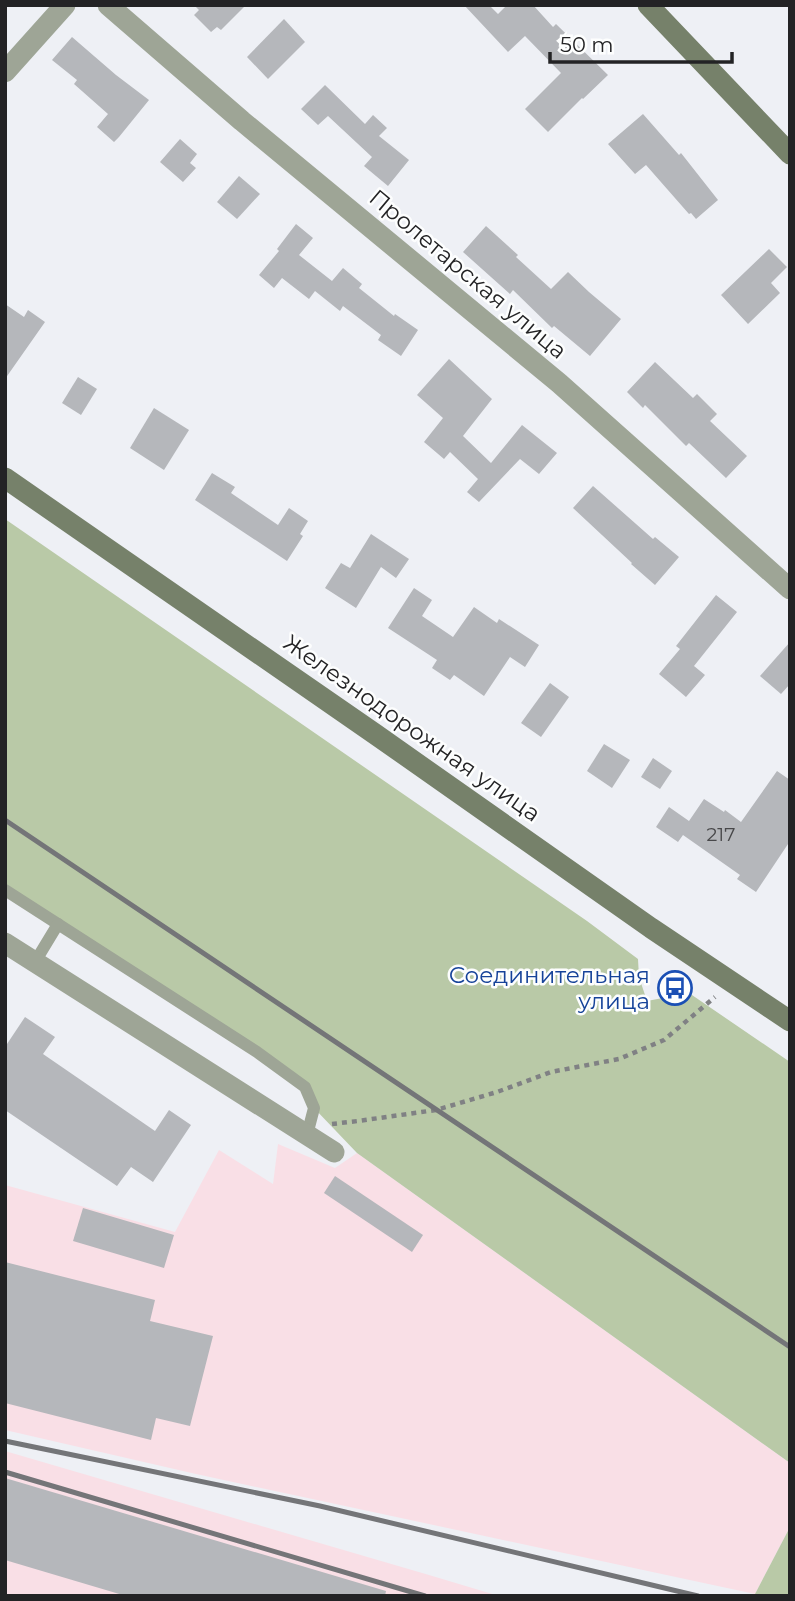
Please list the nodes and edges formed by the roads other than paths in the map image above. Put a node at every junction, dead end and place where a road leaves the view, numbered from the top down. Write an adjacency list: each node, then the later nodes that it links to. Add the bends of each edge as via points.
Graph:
1 (65, 5): 4 (street)
2 (108, 5): 7 (street, Пролетарская улица, via 559,383)
3 (648, 5): 5 (street)
4 (5, 72)
5 (790, 154)
6 (5, 478): 12 (street, Железнодорожная улица, via 651,928 733,983)
7 (790, 589)
8 (5, 890): 9 (lane)
9 (58, 924): 11 (lane); 13 (lane, via 305,1087 314,1108)
10 (5, 943): 11 (street)
11 (35, 962): 13 (street)
12 (786, 1011)
13 (308, 1130): 14 (street)
14 (334, 1152)

